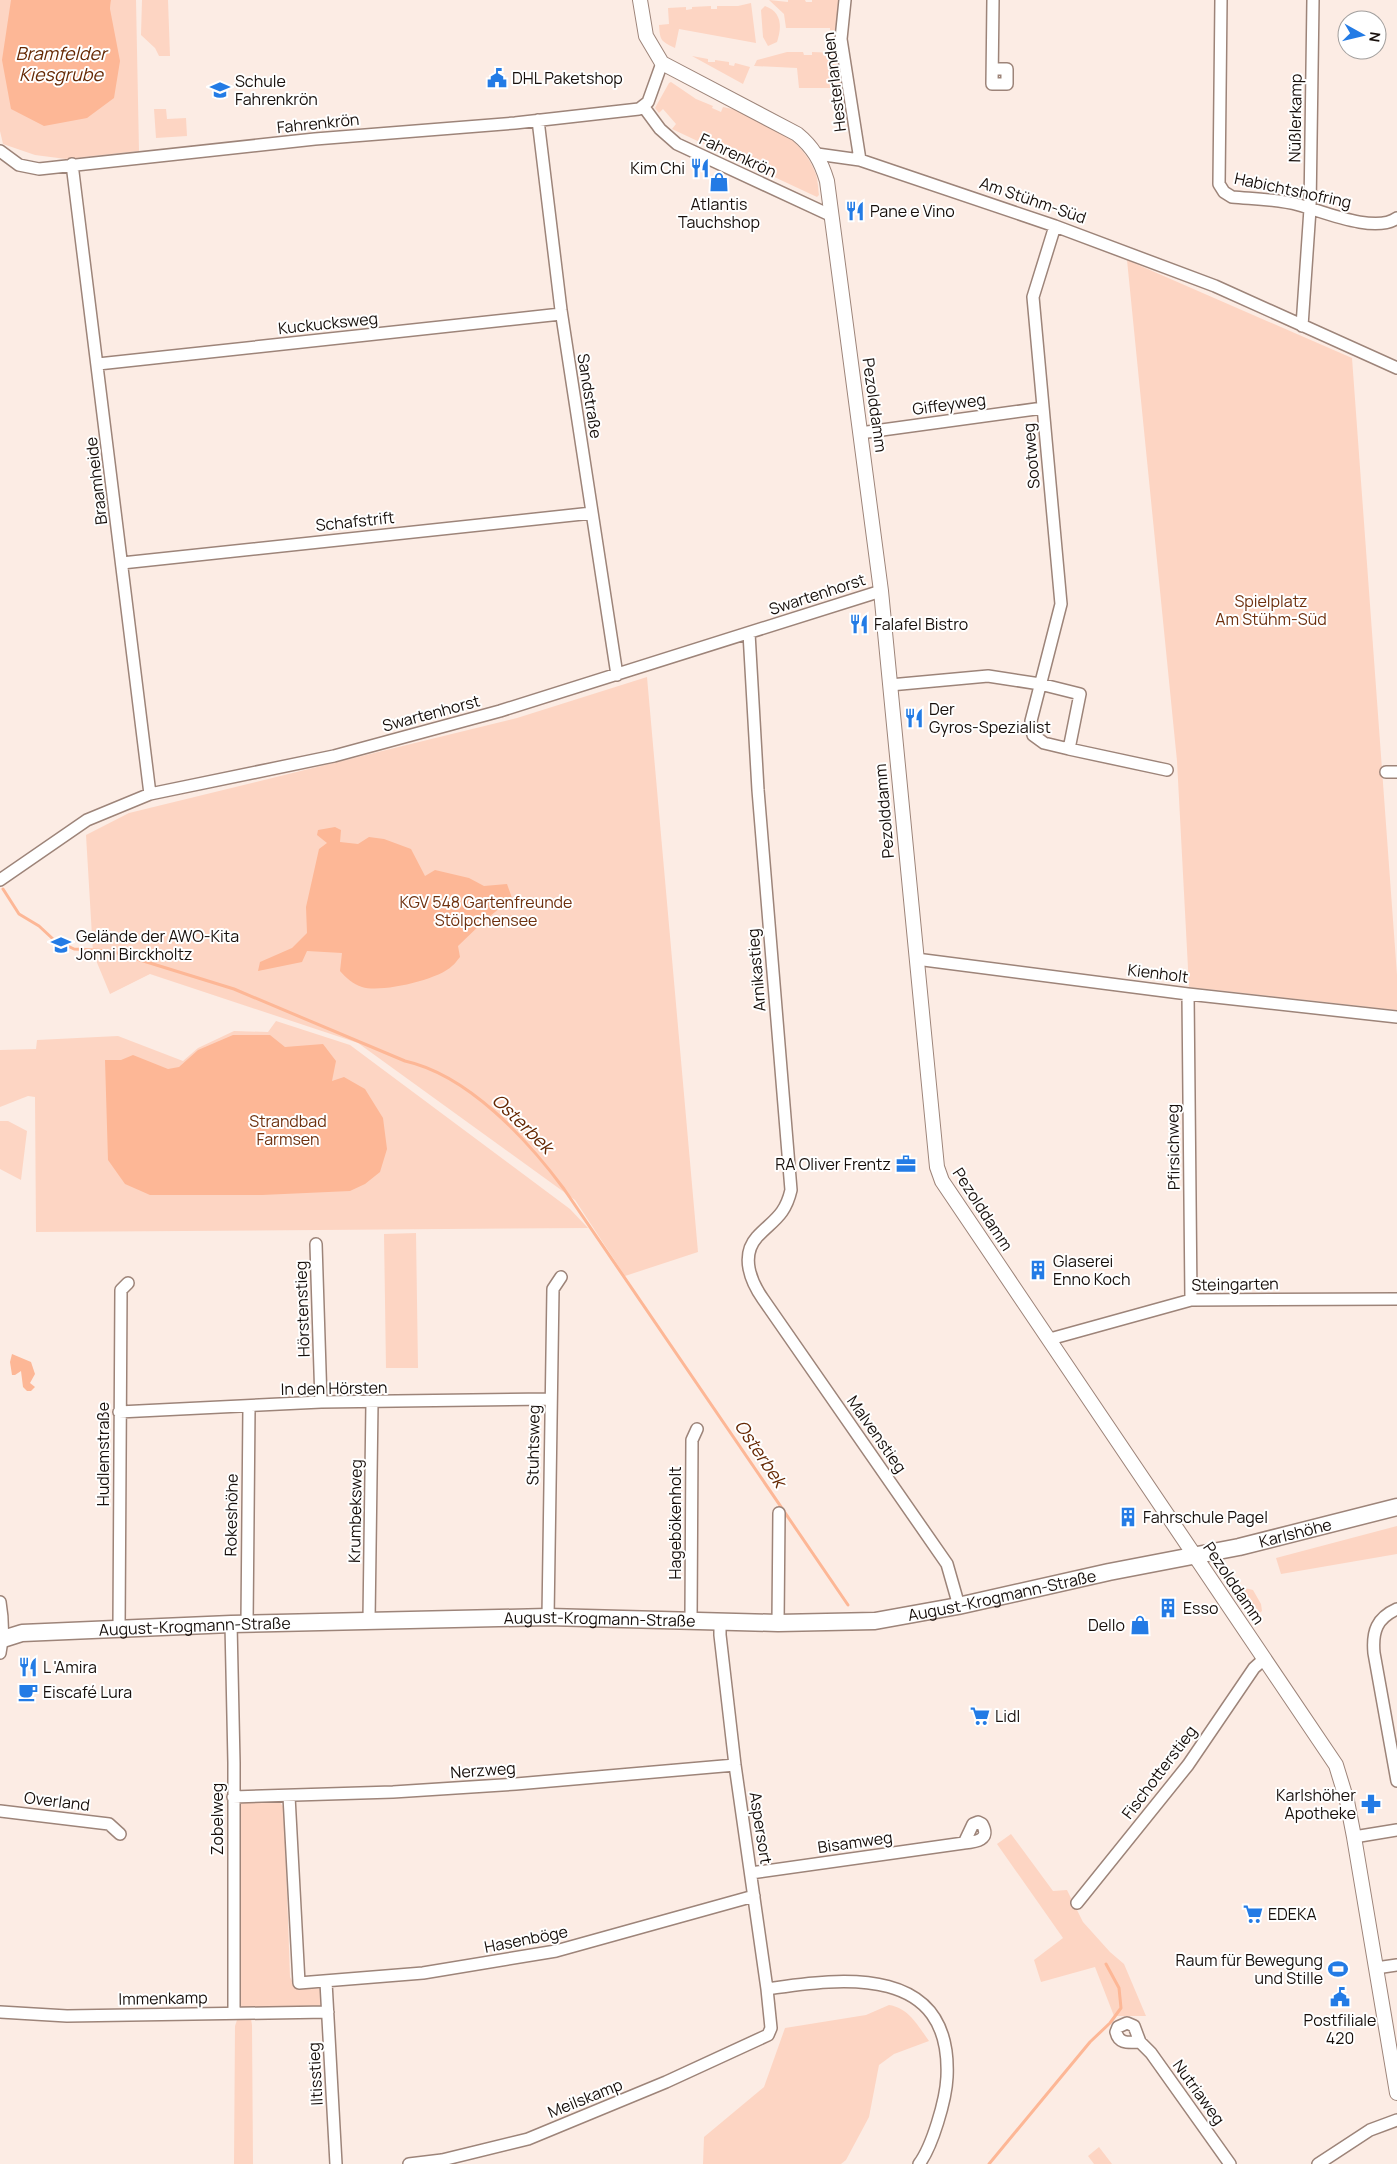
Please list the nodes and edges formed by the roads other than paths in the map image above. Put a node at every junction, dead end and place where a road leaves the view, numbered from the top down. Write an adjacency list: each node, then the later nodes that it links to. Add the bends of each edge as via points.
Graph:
1 (640, 0): 6 (street, via 646,36)
2 (845, 0): 12 (street, Hesterlanden, via 842,38)
3 (993, 0): 7 (street)
4 (1221, 0): 14 (street, Habichtshofring, via 1220,186 1232,196)
5 (1313, 0): 14 (street, Nüßlerkamp)
6 (662, 63): 8 (street, via 648,102); 11 (street, via 797,134)
7 (993, 69)
8 (643, 106): 9 (street, Fahrenkrön); 15 (street, Fahrenkrön, via 660,129 677,144)
9 (538, 120): 13 (street, Fahrenkrön); 18 (street, Sandstraße)
10 (0, 151): 13 (street, Fahrenkrön, via 19,165 40,168)
11 (817, 154): 12 (street, Am Stühm-Süd); 15 (street, Pezolddamm, via 827,181)
12 (860, 160): 17 (street, Am Stühm-Süd)
13 (72, 164): 20 (street, Braamheide)
14 (1310, 209): 16 (street, Habichtshofring, via 1367,222 1383,223); 19 (street, Nüßlerkamp)
15 (832, 216): 23 (street, Pezolddamm)
16 (1397, 218)
17 (1055, 226): 19 (street, Am Stühm-Süd, via 1215,286); 22 (street, Sootweg, via 1033,297)
18 (561, 314): 20 (street, Kuckucksweg); 24 (street, Sandstraße)
19 (1302, 326): 21 (street, Am Stühm-Süd)
20 (98, 364): 25 (street, Braamheide)
21 (1397, 368)
22 (1042, 408): 23 (street, Giffeyweg); 29 (street, Sootweg, via 1061,604)
23 (860, 433): 26 (street, Pezolddamm)
24 (592, 513): 25 (street, Schafstrift); 28 (street, Sandstraße)
25 (122, 563): 33 (street, Braamheide)
26 (881, 591): 27 (street, Swartenhorst); 30 (street, Pezolddamm)
27 (750, 633): 28 (street, Swartenhorst); 41 (street, Arnikastieg, via 758,790 791,1190 788,1204 755,1239 749,1254 748,1271)
28 (617, 676): 33 (street, Swartenhorst, via 334,756)
29 (1040, 684): 30 (street, via 988,676); 31 (street, Sootweg, via 1031,721 1033,735 1044,743); 31 (street, via 1080,694)
30 (890, 685): 35 (street, Pezolddamm)
31 (1069, 749): 32 (street)
32 (1167, 770)
33 (150, 794): 34 (street, Swartenhorst, via 87,820)
34 (0, 880)
35 (916, 959): 36 (street, Kienholt); 44 (street, Pezolddamm, via 936,1167 942,1181)
36 (1188, 994): 37 (street, Kienholt); 43 (street, Pfirsichweg)
37 (1397, 1016)
38 (316, 1244): 46 (street, Hörstenstieg)
39 (561, 1276): 45 (street, Stuhtsweg, via 553,1289)
40 (128, 1283): 49 (street, Hudlemstraße, via 121,1290)
41 (755, 1288): 55 (street, Malvenstieg, via 947,1564)
42 (1397, 1299): 43 (street, Steingarten)
43 (1190, 1300): 44 (street, Steingarten)
44 (1050, 1339): 53 (street, Pezolddamm)
45 (550, 1399): 47 (street, In den Hörsten); 57 (street, Stuhtsweg)
46 (321, 1402): 47 (street, In den Hörsten); 48 (street, In den Hörsten)
47 (372, 1403): 59 (street, Krumbeksweg)
48 (249, 1407): 49 (street, In den Hörsten); 62 (street, Rokeshöhe)
49 (119, 1412): 63 (street, Hudlemstraße)
50 (697, 1429): 58 (street, Hagebökenholt, via 692,1440)
51 (1397, 1508): 53 (main road, Karlshöhe)
52 (778, 1513): 61 (street)
53 (1194, 1555): 55 (main road, August-Krogmann-Straße); 65 (street, Pezolddamm)
54 (0, 1602): 64 (street, via 4,1618)
55 (959, 1606): 61 (main road, August-Krogmann-Straße, via 875,1621)
56 (1397, 1608): 67 (street, via 1376,1625 1373,1637)
57 (548, 1617): 58 (main road, August-Krogmann-Straße); 59 (main road, August-Krogmann-Straße)
58 (691, 1619): 60 (main road, August-Krogmann-Straße)
59 (369, 1620): 62 (main road, August-Krogmann-Straße)
60 (720, 1620): 61 (main road, August-Krogmann-Straße); 66 (street, Aspersort)
61 (778, 1623)
62 (239, 1624): 63 (main road, August-Krogmann-Straße); 69 (street, Zobelweg)
63 (119, 1629): 64 (main road, August-Krogmann-Straße, via 22,1633)
64 (1, 1644)
65 (1264, 1659): 75 (street, Pezolddamm, via 1336,1765); 79 (street, Fischotterstieg, via 1254,1668 1188,1765)
66 (735, 1765): 68 (street, Nerzweg, via 516,1784); 77 (street, Aspersort)
67 (1397, 1781)
68 (290, 1796): 69 (street, Nerzweg); 82 (street, Hasenböge, via 299,1983)
69 (233, 1797): 86 (street, Zobelweg)
70 (0, 1810): 72 (street, Overland)
71 (120, 1818): 72 (street, Overland)
72 (109, 1824): 74 (street, Overland)
73 (1397, 1830): 75 (street)
74 (120, 1834)
75 (1354, 1837): 81 (street, Pezolddamm)
76 (964, 1844): 77 (street, Bisamweg)
77 (751, 1873): 78 (street, Aspersort)
78 (754, 1896): 82 (street, Hasenböge, via 556,1951 423,1973); 83 (street, Aspersort)
79 (1077, 1904)
80 (1397, 1965): 81 (street)
81 (1376, 1968): 89 (street, Pezolddamm)
82 (326, 1982): 85 (street, Iltisstieg)
83 (767, 1989): 87 (street, Aspersort, via 771,2028); 93 (street, via 812,1982 880,1984 919,2000 932,2015 945,2043 947,2070 939,2116)
84 (0, 2012): 86 (street, Immenkamp, via 67,2016)
85 (328, 2012): 86 (street, Immenkamp); 91 (street, Iltisstieg)
86 (234, 2013)
87 (764, 2037): 92 (street, Meilskamp, via 528,2139 442,2160)
88 (1140, 2042): 94 (street, Nutriaweg)
89 (1397, 2093)
90 (1397, 2120): 95 (street, via 1370,2130)
91 (336, 2164)
92 (409, 2164)
93 (919, 2164)
94 (1230, 2164)
95 (1318, 2164)

